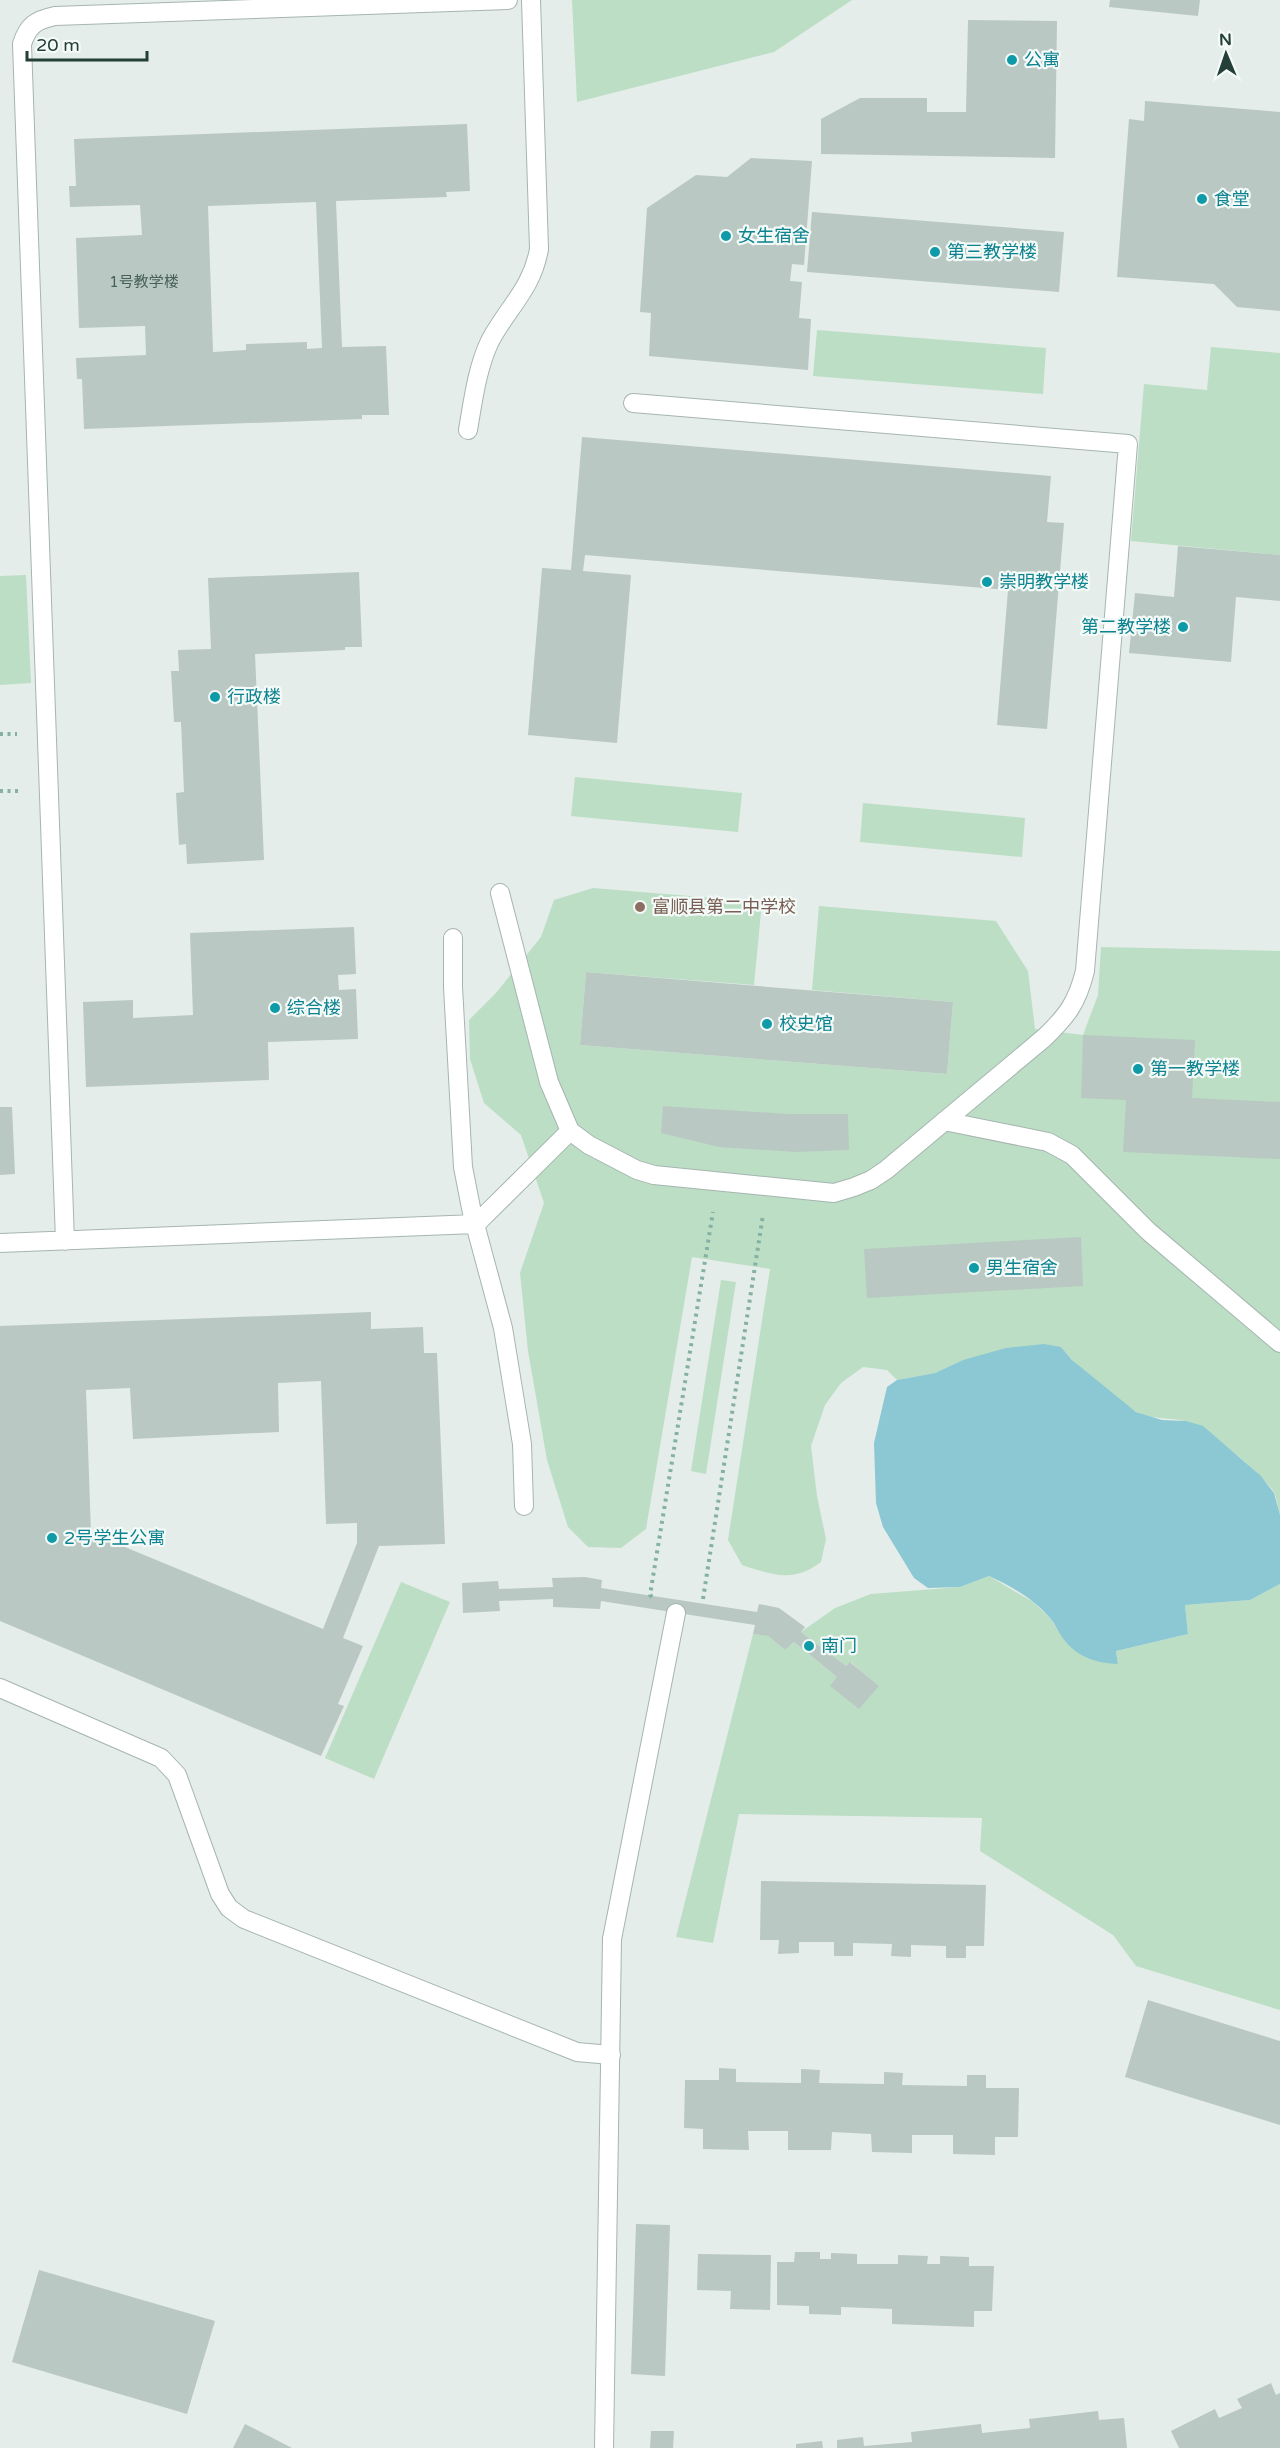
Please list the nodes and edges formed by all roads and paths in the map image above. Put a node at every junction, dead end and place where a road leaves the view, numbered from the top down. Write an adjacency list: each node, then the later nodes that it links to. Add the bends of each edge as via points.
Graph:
1 (508, 0): 12 (street, via 55,16 41,19 26,31 22,44)
2 (531, 0): 4 (street, via 539,249 525,292 490,343 475,388)
3 (633, 403): 7 (street, via 1128,444 1085,971 1079,995 1068,1015 1044,1038)
4 (468, 430)
5 (500, 893): 8 (street, via 549,1082)
6 (453, 938): 11 (street, via 463,1167)
7 (944, 1121): 10 (street, via 879,1175 854,1187 834,1193); 14 (street, via 1048,1142 1072,1155 1148,1231)
8 (570, 1131): 9 (street, via 637,1170); 11 (street)
9 (718, 1181): 10 (street); 16 (path, via 650,1595)
10 (768, 1186): 16 (path, via 702,1604)
11 (476, 1224): 12 (street); 15 (street, via 511,1374 522,1444)
12 (65, 1241): 13 (street)
13 (0, 1243)
14 (1280, 1342)
15 (524, 1506)
16 (676, 1613): 18 (street, via 612,1939)
17 (0, 1688): 18 (street, via 161,1758 177,1775 220,1894 229,1908 244,1919 577,2052)
18 (611, 2055): 19 (street)
19 (604, 2448)

